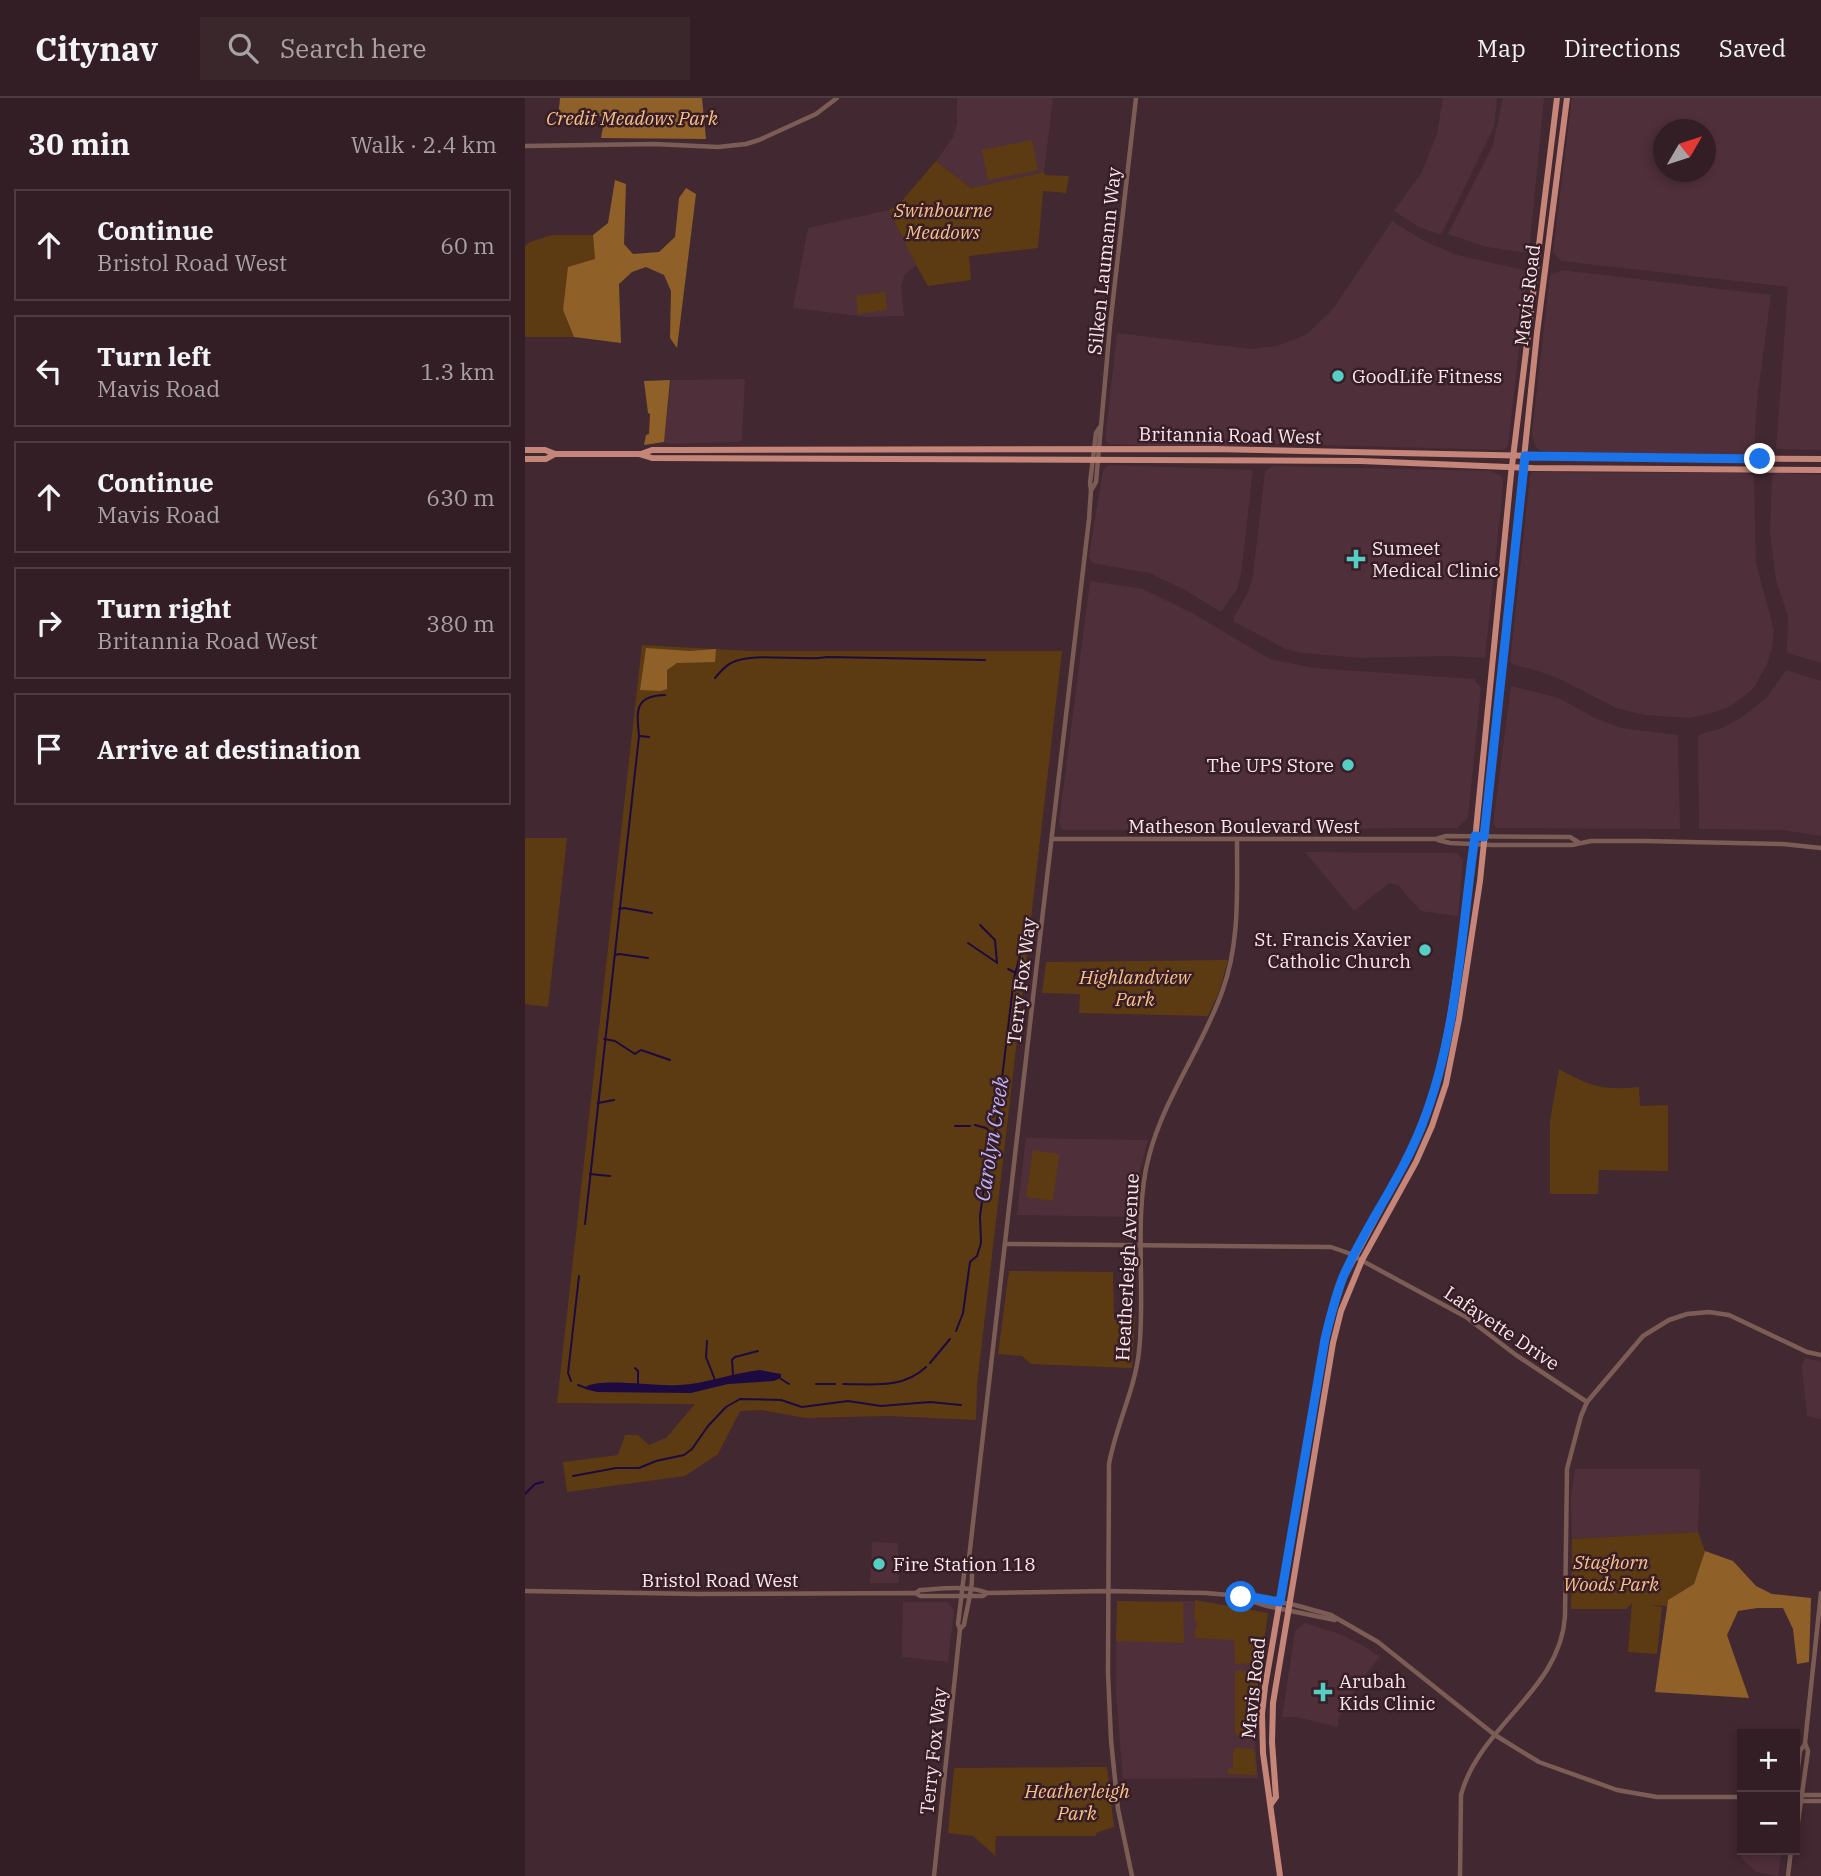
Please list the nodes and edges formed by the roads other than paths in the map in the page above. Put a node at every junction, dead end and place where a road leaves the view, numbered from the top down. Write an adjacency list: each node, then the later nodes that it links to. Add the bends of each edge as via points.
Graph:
1 (837, 98): 5 (street, via 816,114 746,144)
2 (1136, 98): 6 (street, Silken Laumann Way)
3 (1557, 98): 10 (main road, Mavis Road)
4 (1567, 98): 11 (main road, Mavis Road)
5 (525, 146)
6 (1096, 449): 9 (main road, Britannia Road West, via 652,450); 10 (main road, Britannia Road West); 14 (street, Silken Laumann Way)
7 (525, 450): 8 (main road, Britannia Road West)
8 (555, 454): 9 (main road, Britannia Road West); 12 (main road, Britannia Road West)
9 (639, 454): 14 (main road, Britannia Road West, via 652,458)
10 (1514, 456): 11 (main road, Britannia Road West); 15 (main road, Mavis Road)
11 (1525, 456): 13 (main road, Britannia Road West); 16 (main road, Mavis Road)
12 (525, 459)
13 (1821, 459)
14 (1095, 460): 15 (main road, Britannia Road West); 21 (street, Terry Fox Way)
15 (1512, 467): 16 (main road, Britannia Road West); 18 (main road, Mavis Road)
16 (1523, 467): 17 (main road, Britannia Road West); 19 (main road, Mavis Road)
17 (1821, 470)
18 (1502, 569): 19 (main road); 20 (main road, Mavis Road)
19 (1512, 571): 24 (main road, Mavis Road)
20 (1475, 836): 22 (street, Matheson Boulevard West); 24 (street, Matheson Boulevard West); 25 (main road, Mavis Road)
21 (1052, 839): 23 (street, Matheson Boulevard West); 27 (street, Terry Fox Way)
22 (1436, 839): 23 (street, Matheson Boulevard West); 25 (street, Matheson Boulevard West)
23 (1237, 840): 28 (street, Heatherleigh Avenue, via 1236,930 1230,967 1148,1158)
24 (1484, 841): 25 (street, Matheson Boulevard West); 26 (street, Matheson Boulevard West, via 1570,837 1578,842); 30 (main road, Mavis Road, via 1446,1084 1416,1162)
25 (1474, 844): 29 (main road, Mavis Road, via 1437,1082 1409,1156)
26 (1821, 848)
27 (1005, 1244): 28 (street, Lafayette Drive); 33 (street, Terry Fox Way)
28 (1142, 1245): 29 (street, Lafayette Drive, via 1323,1245); 37 (street, Heatherleigh Avenue, via 1139,1353 1109,1464)
29 (1354, 1256): 30 (street, Lafayette Drive); 43 (main road, Mavis Road, via 1325,1339)
30 (1362, 1260): 32 (street, Lafayette Drive, via 1466,1317); 44 (main road, Mavis Road, via 1333,1343)
31 (1821, 1355): 32 (street, via 1729,1315 1687,1314 1643,1336)
32 (1587, 1402): 46 (street, via 1567,1469 1562,1640 1548,1671)
33 (969, 1558): 34 (street, Terry Fox Way); 35 (street, Terry Fox Way)
34 (963, 1589): 35 (street, Bristol Road West); 38 (street, Bristol Road West); 41 (street, Terry Fox Way)
35 (970, 1590): 39 (street, Bristol Road West); 42 (street, Terry Fox Way)
36 (525, 1591): 38 (street, Bristol Road West)
37 (1108, 1591): 39 (street, Bristol Road West); 43 (street, Bristol Road West, via 1206,1593 1252,1597); 58 (street, Heatherleigh Avenue, via 1112,1751)
38 (916, 1593): 41 (street, Bristol Road West)
39 (987, 1593): 42 (street, Bristol Road West)
40 (1821, 1593): 47 (street)
41 (962, 1596): 42 (street, Bristol Road West); 45 (street, Terry Fox Way)
42 (969, 1596): 45 (street, Terry Fox Way)
43 (1279, 1605): 44 (street, Bristol Road West); 55 (main road, Mavis Road, via 1262,1713)
44 (1288, 1607): 46 (street, Bristol Road West, via 1331,1615 1363,1632); 55 (main road, Mavis Road, via 1273,1703 1276,1797)
45 (960, 1629): 57 (street, Terry Fox Way)
46 (1495, 1735): 51 (street, Bristol Road West, via 1539,1762 1617,1790 1671,1799); 60 (street, via 1469,1772 1461,1795)
47 (1805, 1743): 48 (street); 49 (street, via 1808,1751)
48 (1795, 1792)
49 (1800, 1794)
50 (1821, 1795): 52 (street)
51 (1737, 1797)
52 (1800, 1799)
53 (1800, 1799): 54 (street)
54 (1821, 1801)
55 (1271, 1804): 59 (main road, Mavis Road)
56 (1790, 1855): 61 (street)
57 (934, 1876)
58 (1132, 1876)
59 (1279, 1876)
60 (1459, 1876)
61 (1788, 1876)

